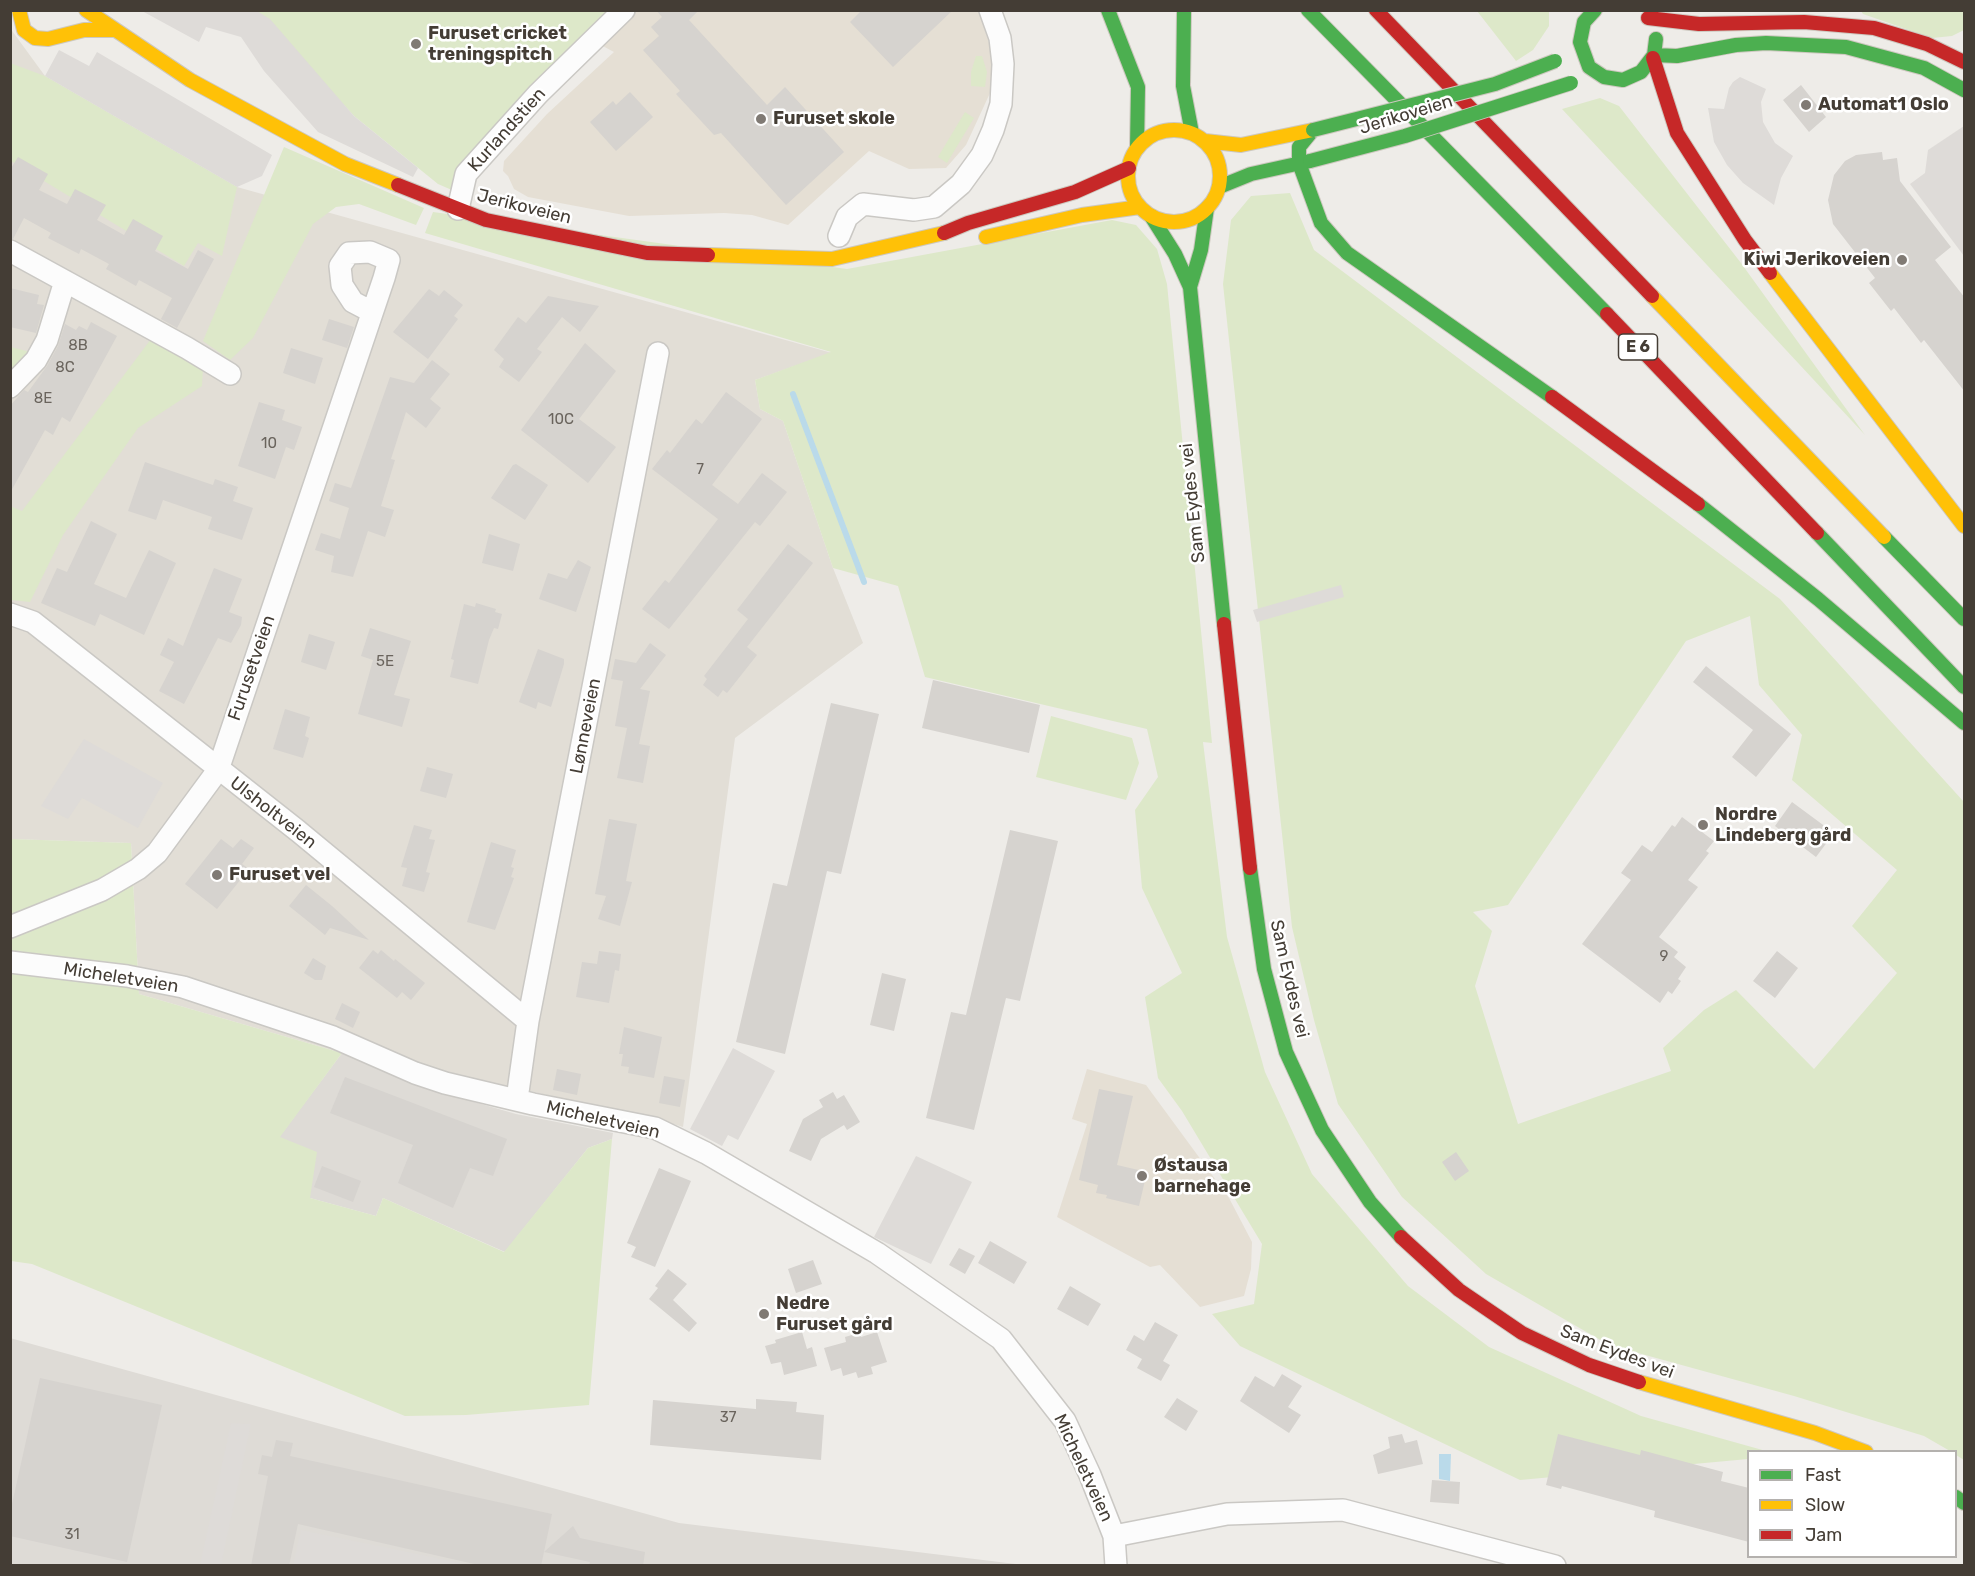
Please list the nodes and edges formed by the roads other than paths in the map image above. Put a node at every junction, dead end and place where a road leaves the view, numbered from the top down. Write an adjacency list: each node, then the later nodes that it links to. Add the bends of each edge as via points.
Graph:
1 (19, 10): 12 (main road, via 24,30 35,38)
2 (86, 10): 12 (main road, Jerikoveien)
3 (624, 10): 26 (street, Kurlandstien, via 537,94 466,174)
4 (990, 10): 28 (street, via 1000,38 1003,64 993,130 982,155 962,184 934,207 914,210 863,204 847,217)
5 (1108, 10): 21 (main road, via 1138,87)
6 (1184, 10): 19 (main road, via 1185,107)
7 (1308, 10): 40 (main road, E 6, via 1617,324)
8 (1376, 10): 39 (main road, E 6)
9 (1572, 10): 13 (main road)
10 (1595, 10): 13 (main road, Jerikoveien, via 1584,22)
11 (1645, 14): 14 (main road, via 1656,36); 15 (main road, via 1699,24 1804,22 1874,28)
12 (112, 30): 26 (main road, Jerikoveien, via 190,80 345,164)
13 (1580, 38): 16 (main road, via 1584,59); 18 (main road, Jerikoveien, bridge, via 1555,61 1495,84)
14 (1653, 56): 16 (main road, Jerikoveien, via 1648,66 1632,77); 17 (main road, via 1766,43 1846,47 1924,68); 37 (main road, via 1677,133 1745,240)
15 (1963, 57): 17 (street)
16 (1604, 77): 22 (main road, Jerikoveien, bridge, via 1571,83 1405,136)
17 (1962, 84)
18 (1313, 130): 20 (main road, Jerikoveien, via 1241,145); 22 (main road, via 1299,147)
19 (1192, 133): 20 (main road, Jerikoveien); 21 (main road, Jerikoveien, via 1164,131)
20 (1205, 141): 24 (main road, via 1218,162)
21 (1137, 148): 23 (main road)
22 (1304, 162): 24 (main road, Jerikoveien, via 1251,174); 41 (main road, via 1321,223 1347,253 1703,507)
23 (1129, 168): 27 (main road, via 1130,189); 29 (main road, Jerikoveien, via 1075,192 968,223)
24 (1219, 187): 25 (main road)
25 (1208, 208): 27 (main road, Jerikoveien, via 1187,221 1175,222); 32 (main road, Sam Eydes vei)
26 (458, 209): 29 (main road, Jerikoveien, via 486,220 647,253 832,259)
27 (1146, 212): 29 (main road, Jerikoveien, via 1082,215 967,240); 32 (main road, Sam Eydes vei, via 1174,254)
28 (839, 236)
29 (932, 238)
30 (10, 251): 31 (street)
31 (65, 281): 35 (street); 36 (street, via 36,360)
32 (1190, 288): 47 (main road, Sam Eydes vei, via 1258,929 1271,1000 1287,1052 1322,1130 1370,1202 1397,1233 1459,1290 1522,1333 1631,1380)
33 (372, 312): 42 (street, Furusetveien)
34 (658, 353): 45 (street, Lønneveien)
35 (230, 374)
36 (10, 387)
37 (1965, 526)
38 (10, 614): 42 (street, Ulsholtveien, via 33,622)
39 (1965, 619)
40 (1965, 687)
41 (1965, 723)
42 (218, 770): 43 (street, Furusetveien, via 157,853 138,869 102,890); 45 (street, Ulsholtveien)
43 (10, 927)
44 (10, 962): 46 (street, Micheletveien, via 183,987 333,1037 415,1073)
45 (528, 1021): 46 (street, Lønneveien)
46 (517, 1099): 48 (street, Micheletveien, via 655,1128 690,1145 877,1253 1000,1340 1065,1420)
47 (1861, 1450)
48 (1114, 1536): 49 (street, Micheletveien); 50 (street, Micheletveien, via 1227,1514 1343,1510)
49 (1116, 1566)
50 (1555, 1566)

